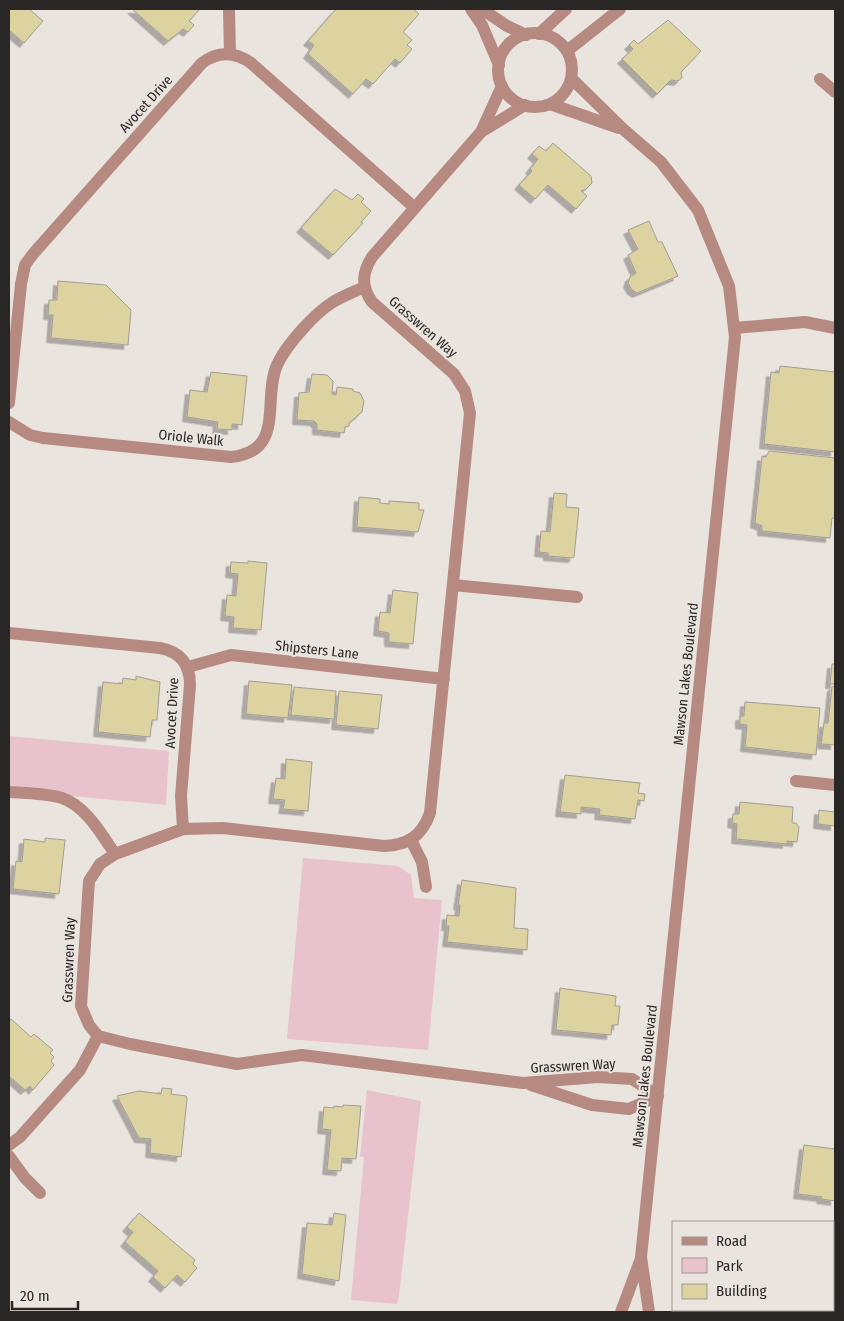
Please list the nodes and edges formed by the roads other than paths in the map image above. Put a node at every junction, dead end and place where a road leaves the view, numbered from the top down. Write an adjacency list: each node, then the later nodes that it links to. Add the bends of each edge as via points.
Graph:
1 (229, 9): 9 (street)
2 (471, 9): 10 (street, via 482,25)
3 (482, 9): 7 (street)
4 (566, 9): 6 (street)
5 (620, 9): 8 (street)
6 (539, 34): 7 (street); 8 (street, via 559,42)
7 (526, 35): 10 (street, via 510,44)
8 (567, 51): 11 (street)
9 (230, 54): 19 (street, via 251,63); 23 (street, Avocet Drive, via 218,54 202,63 32,254 21,284)
10 (499, 65): 13 (street)
11 (571, 78): 15 (street, via 565,92); 17 (street, Mawson Lakes Boulevard)
12 (820, 79): 14 (street)
13 (502, 86): 16 (street, via 512,99); 18 (street)
14 (835, 92)
15 (550, 104): 16 (street); 17 (street, Mawson Lakes Boulevard)
16 (525, 105): 18 (street)
17 (623, 129): 21 (street, Mawson Lakes Boulevard, via 661,162 698,210 729,286)
18 (481, 132): 19 (street)
19 (415, 208): 20 (street, via 372,257 364,276)
20 (364, 287): 24 (street, Oriole Walk, via 328,306 283,353 273,378 266,435 248,453 231,456 43,438 30,435); 25 (street, Grasswren Way, via 372,302 454,374 468,401 469,423)
21 (734, 328): 22 (street, via 806,322); 39 (street, Mawson Lakes Boulevard, via 730,402)
22 (835, 328)
23 (9, 403)
24 (9, 422)
25 (453, 585): 26 (street); 29 (street, Grasswren Way)
26 (577, 597)
27 (9, 633): 28 (street, Avocet Drive, via 160,648 178,654)
28 (188, 667): 29 (street, Shipsters Lane, via 231,655); 33 (street, Avocet Drive, via 190,685 181,796)
29 (444, 679): 34 (street, Grasswren Way, via 430,813 422,832)
30 (796, 781): 31 (street)
31 (835, 785)
32 (9, 792): 35 (street, via 65,799 94,823)
33 (183, 829): 34 (street, Grasswren Way, via 223,828 384,846); 35 (street, Grasswren Way)
34 (412, 840): 36 (street, via 422,862)
35 (115, 854): 37 (street, Grasswren Way, via 93,873 87,893 81,1006 88,1025)
36 (426, 887)
37 (98, 1036): 38 (street, Grasswren Way, via 237,1064 302,1055); 40 (street, via 80,1070)
38 (523, 1083): 39 (street, Grasswren Way, via 598,1077 632,1079); 39 (street, Grasswren Way, via 592,1105 629,1109)
39 (658, 1096): 43 (street, Mawson Lakes Boulevard)
40 (9, 1145)
41 (9, 1156): 42 (street)
42 (40, 1193)
43 (641, 1257): 44 (street, Mawson Lakes Boulevard); 45 (street, Mawson Lakes Boulevard)
44 (621, 1312)
45 (650, 1312)

